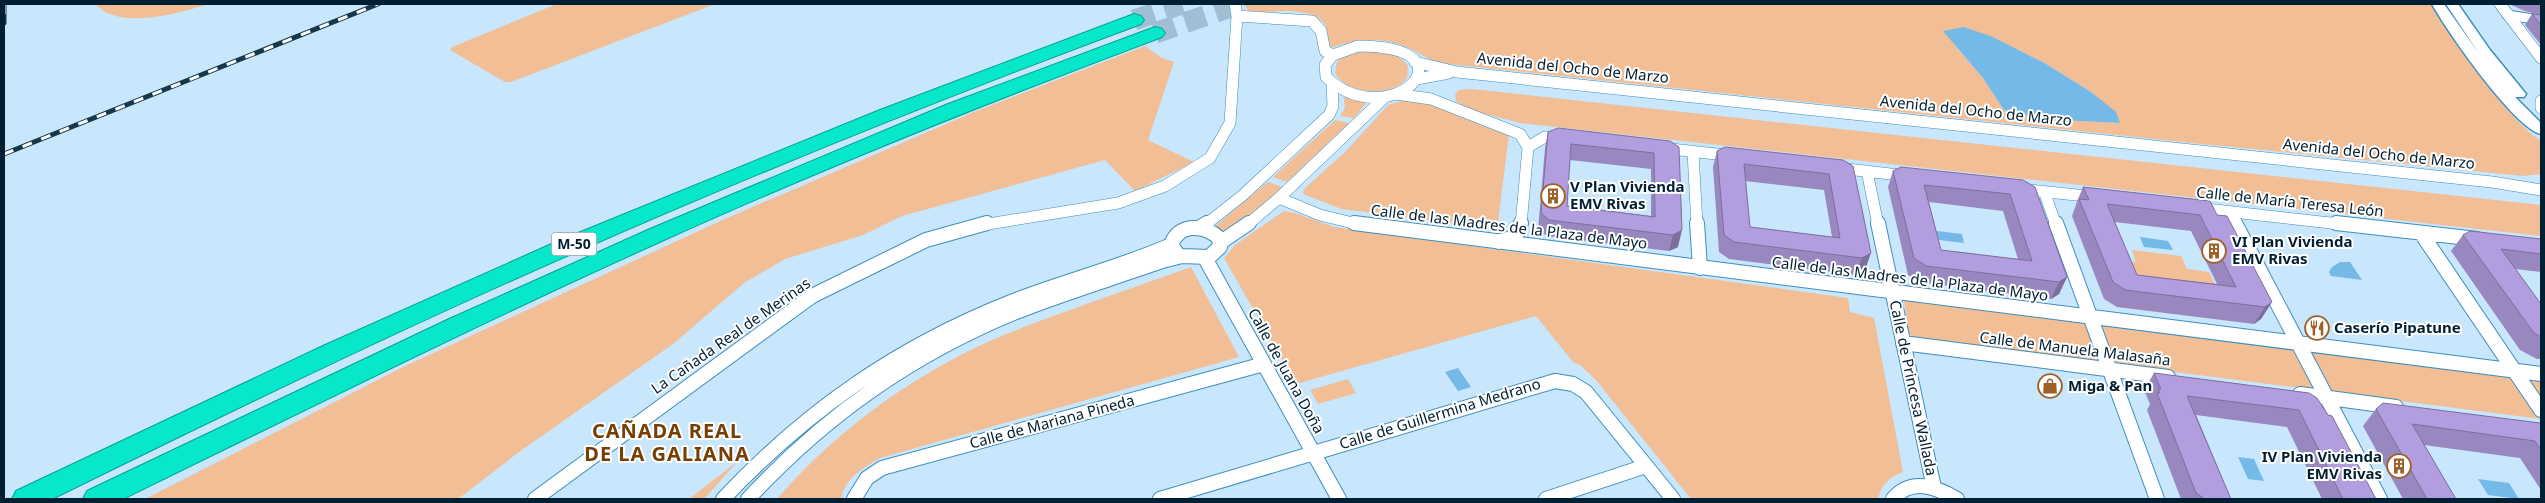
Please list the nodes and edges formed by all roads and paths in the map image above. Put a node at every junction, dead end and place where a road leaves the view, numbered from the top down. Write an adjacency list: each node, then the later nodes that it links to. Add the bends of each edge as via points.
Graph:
1 (2438, 4): 19 (street, via 2488,76)
2 (2452, 4): 18 (street, via 2500,72)
3 (2500, 4): 5 (street)
4 (1236, 10): 9 (street, via 1316,22 1320,26 1325,51); 65 (street, La Cañada Real de Merinas, via 1230,123 1210,158 1194,170 1165,186 1118,203 992,222 926,240 897,253 812,296)
5 (2507, 15): 7 (street); 10 (street)
6 (1134, 20): 63 (highway, M-50, via 938,93 641,215 442,302)
7 (2541, 20)
8 (1155, 33): 64 (highway, M-50, via 954,108 658,234 447,330)
9 (1333, 55): 11 (street, Avenida del Ocho de Marzo, via 1358,46 1378,46 1398,50); 14 (street, via 1324,69)
10 (2541, 58)
11 (1415, 62): 12 (street, Avenida del Ocho de Marzo); 13 (street, via 1419,72)
12 (1457, 72): 13 (street, Avenida del Ocho de Marzo); 28 (street, Avenida del Ocho de Marzo)
13 (1417, 79): 15 (street, via 1412,86)
14 (1332, 84): 15 (street, via 1356,95); 37 (street, via 1334,106 1329,115 1243,196)
15 (1391, 95): 21 (street, via 1431,98 1465,114 1514,130); 33 (street)
16 (2541, 101): 17 (street)
17 (2541, 108)
18 (2541, 117)
19 (2541, 130)
20 (1576, 139): 21 (street, via 1545,138)
21 (1528, 147): 38 (street)
22 (1653, 147): 23 (street)
23 (1693, 152): 24 (street); 46 (street)
24 (1743, 157)
25 (1829, 167): 26 (street)
26 (1867, 171): 27 (street); 47 (street, Calle de Princesa Wallada)
27 (1922, 177)
28 (2492, 182): 29 (street, Avenida del Ocho de Marzo); 31 (street, Avenida del Ocho de Marzo)
29 (2541, 182)
30 (2007, 187): 32 (street)
31 (2541, 190)
32 (2044, 191): 34 (street); 48 (street)
33 (1279, 198): 41 (street); 42 (street, Calle de las Madres de la Plaza de Mayo, via 1338,221)
34 (2112, 199)
35 (2190, 208): 36 (street, Calle de María Teresa León)
36 (2230, 212): 39 (street, Calle de María Teresa León); 50 (street)
37 (1199, 228): 41 (street, via 1212,231); 44 (street, via 1174,236)
38 (1520, 230): 42 (street, via 1516,236); 43 (street)
39 (2421, 233): 40 (street, Calle de María Teresa León); 53 (street)
40 (2487, 240)
41 (1220, 242): 45 (street, via 1217,251)
42 (1499, 242): 43 (street, Calle de las Madres de la Plaza de Mayo)
43 (1536, 248): 46 (street, Calle de las Madres de la Plaza de Mayo)
44 (1175, 251): 45 (street, via 1192,259); 66 (street, via 1009,302 911,347 852,382 799,424); 67 (street, via 1016,312 920,357 817,432)
45 (1205, 258): 51 (street, Calle de Juana Doña)
46 (1700, 268): 47 (street, Calle de las Madres de la Plaza de Mayo)
47 (1892, 292): 48 (street, Calle de las Madres de la Plaza de Mayo); 49 (street, Calle de Princesa Wallada)
48 (2092, 318): 50 (street, Calle de las Madres de la Plaza de Mayo); 52 (street)
49 (1903, 343): 52 (street, Calle de Manuela Malasaña); 62 (street, Calle de Princesa Wallada)
50 (2298, 344): 53 (street, Calle de las Madres de la Plaza de Mayo); 57 (street)
51 (1264, 364): 60 (street, Calle de Juana Doña); 68 (street, Calle de Mariana Pineda, via 882,468 867,478)
52 (2110, 370): 55 (street, Calle de Manuela Malasaña); 75 (street)
53 (2514, 371): 54 (street, Calle de las Madres de la Plaza de Mayo); 59 (street)
54 (2541, 374)
55 (2180, 379)
56 (2284, 392): 57 (street)
57 (2327, 398): 58 (street); 76 (street)
58 (2407, 408)
59 (2541, 410)
60 (1313, 453): 61 (street, Calle de Guillermina Medrano, via 1560,380 1579,386 1586,392); 69 (street, Calle de Guillermina Medrano); 70 (street, Calle de Juana Doña)
61 (1646, 466): 71 (street); 72 (street, Calle de Guillermina Medrano)
62 (1934, 488): 73 (street, via 1912,486 1903,489); 74 (street)
63 (26, 499)
64 (97, 499)
65 (535, 499)
66 (722, 499)
67 (748, 499)
68 (854, 499)
69 (1160, 499)
70 (1339, 499)
71 (1546, 499)
72 (1673, 499)
73 (1893, 499)
74 (1957, 499)
75 (2157, 499)
76 (2380, 499)

